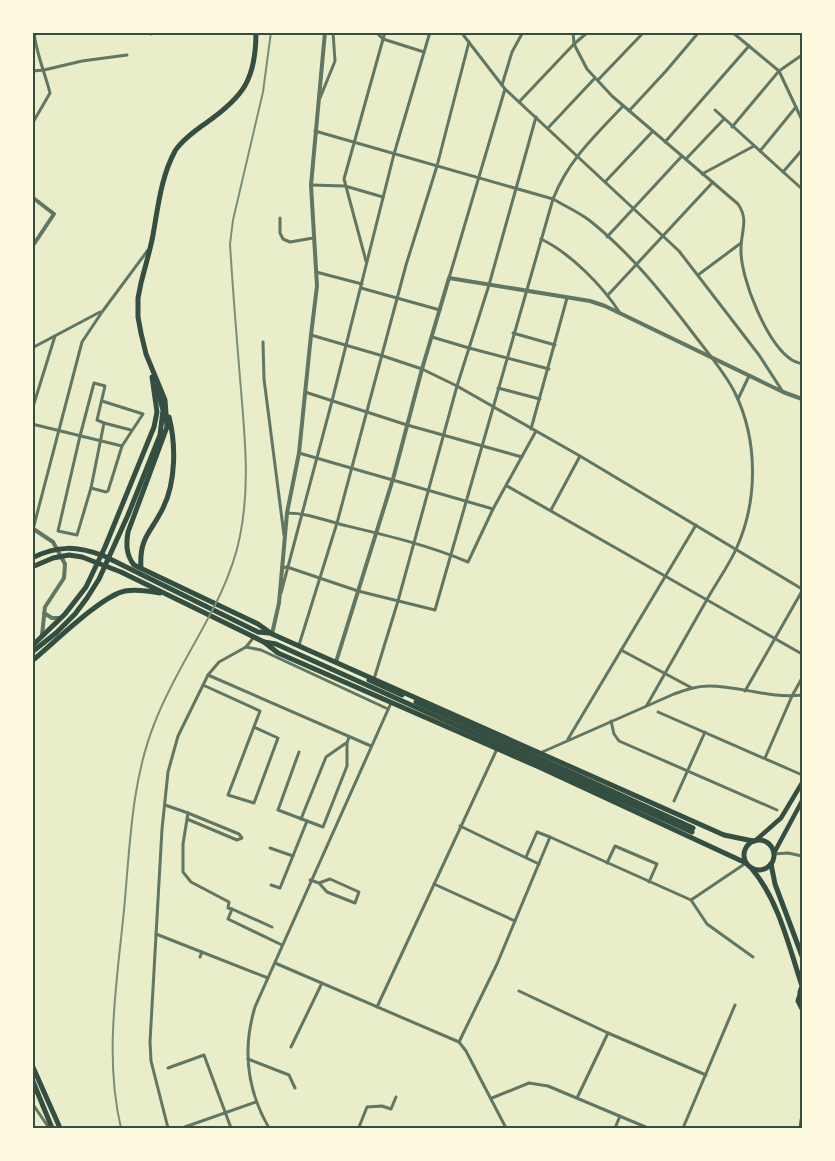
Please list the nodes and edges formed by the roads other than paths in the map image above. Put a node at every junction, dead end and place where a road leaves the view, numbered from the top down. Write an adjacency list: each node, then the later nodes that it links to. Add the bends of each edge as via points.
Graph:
1 (50, 32): 15 (street)
2 (256, 32): 72 (main road, via 254,59 243,91 230,106 191,134 176,150 165,173)
3 (325, 32): 30 (street)
4 (333, 32): 30 (street, via 335,61)
5 (376, 32): 16 (street)
6 (385, 32): 16 (street)
7 (430, 32): 21 (street)
8 (461, 32): 18 (street)
9 (523, 32): 28 (street, via 512,52)
10 (573, 32): 19 (street)
11 (588, 32): 19 (street)
12 (644, 32): 27 (street)
13 (699, 32): 34 (street)
14 (732, 32): 20 (street)
15 (34, 33): 17 (street)
16 (383, 39): 21 (street); 43 (street)
17 (34, 40): 24 (street)
18 (469, 42): 28 (street); 51 (street)
19 (574, 44): 27 (street); 29 (street)
20 (749, 46): 25 (street); 44 (street)
21 (424, 52): 48 (street)
22 (127, 55): 24 (street)
23 (802, 55): 25 (street)
24 (44, 70): 26 (street); 38 (street, via 50,94)
25 (779, 70): 32 (street); 39 (street)
26 (32, 71)
27 (597, 79): 31 (street); 40 (street)
28 (503, 87): 29 (street); 54 (street)
29 (519, 102): 35 (street)
30 (318, 103): 41 (street)
31 (623, 106): 34 (street); 49 (street)
32 (796, 107): 37 (street); 47 (street)
33 (715, 110): 36 (street)
34 (629, 111): 42 (street)
35 (536, 118): 40 (street); 59 (street)
36 (724, 119): 39 (street); 50 (street)
37 (802, 120)
38 (32, 124)
39 (732, 127): 45 (street)
40 (548, 128): 49 (street)
41 (315, 131): 43 (street); 57 (street)
42 (653, 131): 44 (street); 55 (street)
43 (354, 142): 48 (street); 58 (street)
44 (665, 142): 50 (street)
45 (754, 146): 47 (street); 53 (street)
46 (802, 150): 52 (street)
47 (760, 151): 52 (street)
48 (394, 154): 51 (street); 62 (street)
49 (577, 155): 55 (street); 63 (street)
50 (684, 158): 53 (street); 64 (street)
51 (437, 166): 54 (street); 82 (street)
52 (783, 172): 60 (street)
53 (702, 174): 56 (street)
54 (479, 178): 59 (street); 77 (street)
55 (605, 182): 64 (street)
56 (713, 182): 66 (street); 70 (street, via 744,213)
57 (311, 185): 58 (street); 68 (street)
58 (345, 186): 62 (street); 73 (street)
59 (516, 189): 63 (street); 78 (street)
60 (802, 189)
61 (32, 197): 71 (street, via 54,214)
62 (383, 197): 73 (street)
63 (553, 199): 67 (street, via 588,220); 69 (street)
64 (634, 208): 66 (street); 67 (street)
65 (280, 218): 68 (street, via 283,240)
66 (663, 236): 74 (street); 76 (street)
67 (607, 237): 74 (street)
68 (313, 238): 75 (street)
69 (541, 239): 80 (street); 81 (street, via 564,252)
70 (741, 243): 76 (street); 99 (street, via 748,287 764,324 786,356)
71 (32, 247)
72 (150, 247): 85 (street); 100 (main road, via 138,298 138,317)
73 (367, 262): 79 (street)
74 (637, 265): 81 (street); 97 (street)
75 (316, 272): 79 (street); 88 (street)
76 (698, 275): 107 (street)
77 (449, 278): 78 (street); 84 (street)
78 (488, 285): 80 (street); 95 (street)
79 (362, 286): 82 (street); 92 (street)
80 (525, 291): 83 (street); 87 (street)
81 (608, 295): 86 (street)
82 (398, 298): 84 (street); 96 (street)
83 (567, 298): 86 (street, via 590,301); 93 (street)
84 (440, 310): 90 (street)
85 (102, 312): 89 (street); 122 (street, via 82,342)
86 (620, 313): 97 (street)
87 (513, 333): 93 (street); 98 (street)
88 (310, 335): 92 (street); 106 (street)
89 (55, 336): 94 (street); 114 (street)
90 (432, 337): 95 (street); 101 (street)
91 (263, 342): 147 (street, via 264,379)
92 (346, 344): 96 (street); 112 (street)
93 (555, 345): 102 (street)
94 (32, 348)
95 (469, 348): 98 (street); 104 (street)
96 (383, 356): 101 (street); 116 (street)
97 (710, 356): 103 (street); 108 (street)
98 (506, 359): 102 (street); 105 (street)
99 (802, 364)
100 (151, 369): 115 (main road); 165 (main road, via 157,412 148,447 86,587); 176 (main road, via 163,410 160,435 128,515 87,598 75,614)
101 (422, 369): 104 (street); 119 (street)
102 (548, 369): 110 (street)
103 (750, 376): 107 (street); 108 (street)
104 (457, 386): 113 (street); 124 (street)
105 (498, 388): 110 (street); 113 (street)
106 (305, 392): 112 (street); 129 (street)
107 (783, 392): 109 (street)
108 (738, 399): 149 (street, via 747,426 752,475 747,520)
109 (802, 399)
110 (540, 400): 120 (street)
111 (102, 401): 117 (street, via 97,420); 121 (street, via 142,413); 125 (street, via 104,386 94,383)
112 (332, 401): 116 (street); 132 (street)
113 (493, 406): 120 (street); 127 (street)
114 (32, 410)
115 (167, 411): 154 (main road, via 172,433 169,493 141,548); 154 (main road, via 165,436 126,542 130,560)
116 (368, 414): 119 (street); 133 (street)
117 (104, 423): 121 (street); 126 (street)
118 (32, 424): 122 (street)
119 (407, 425): 124 (street); 134 (street)
120 (531, 428): 123 (street)
121 (132, 430): 128 (street)
122 (59, 431): 125 (street); 145 (street)
123 (536, 431): 130 (street); 131 (street)
124 (445, 434): 127 (street); 137 (street)
125 (80, 436): 126 (street); 136 (street, via 58,531 77,535)
126 (100, 440): 128 (street); 136 (street)
127 (482, 445): 130 (street); 138 (street)
128 (122, 446): 136 (street, via 108,491)
129 (299, 453): 132 (street); 142 (street)
130 (522, 456): 135 (street)
131 (580, 456): 140 (street); 144 (street)
132 (316, 458): 133 (street); 141 (street)
133 (352, 469): 134 (street); 143 (street)
134 (392, 479): 137 (street); 146 (street)
135 (507, 486): 139 (street); 140 (street)
136 (90, 488)
137 (429, 490): 138 (street); 148 (street)
138 (467, 501): 139 (street); 150 (street)
139 (493, 509): 150 (street, via 468,562)
140 (550, 510): 156 (street)
141 (301, 513): 142 (street); 143 (street); 152 (street)
142 (287, 514): 147 (street)
143 (337, 524): 146 (street); 157 (street)
144 (696, 525): 149 (street); 156 (street)
145 (33, 530): 164 (street, via 53,542 65,564 64,578)
146 (376, 533): 148 (street); 159 (street)
147 (284, 540): 155 (street)
148 (414, 544): 150 (street); 162 (street)
149 (736, 549): 158 (street); 161 (street)
150 (451, 555): 162 (street, via 435,610)
151 (32, 558): 166 (main road, via 55,549 86,549 258,632)
152 (288, 567): 155 (street); 157 (street); 163 (street)
153 (32, 568): 160 (main road, via 53,558 82,557)
154 (141, 568): 166 (main road, via 258,624)
155 (281, 568): 163 (street)
156 (665, 576): 161 (street); 175 (street)
157 (320, 578): 159 (street); 173 (street)
158 (802, 590): 170 (street)
159 (358, 591): 162 (street); 179 (street)
160 (166, 594): 167 (main road); 178 (main road, via 139,590 114,594)
161 (706, 600): 170 (street); 180 (street)
162 (398, 601): 183 (street)
163 (279, 603): 166 (street)
164 (44, 613): 165 (street, via 52,618); 169 (street)
165 (61, 618): 169 (main road)
166 (272, 634): 173 (main road)
167 (254, 637): 171 (main road); 174 (street)
168 (32, 638): 169 (main road)
169 (42, 638): 172 (main road)
170 (775, 638): 177 (street); 186 (street)
171 (264, 642): 173 (main road, via 276,644 692,830); 189 (main road, via 278,652)
172 (32, 646)
173 (301, 646): 179 (main road)
174 (246, 647): 181 (street, via 219,662); 191 (street, via 260,650)
175 (621, 650): 180 (street); 197 (street)
176 (32, 652)
177 (802, 654)
178 (32, 661)
179 (337, 662): 183 (main road)
180 (666, 673): 185 (street); 190 (street)
181 (208, 675): 184 (street); 196 (street)
182 (802, 678): 188 (street)
183 (374, 679): 202 (main road)
184 (203, 685): 194 (street, via 260,711); 209 (street, via 175,746 168,772)
185 (692, 688): 186 (street, via 708,686); 190 (street)
186 (745, 691): 188 (street)
187 (802, 695): 188 (street)
188 (792, 696): 203 (street)
189 (391, 702): 191 (street); 200 (main road)
190 (647, 705): 193 (street)
191 (388, 709): 199 (street)
192 (658, 712): 195 (street)
193 (611, 721): 197 (street); 204 (street, via 619,741)
194 (254, 727): 194 (street, via 228,795 254,803 278,738)
195 (705, 732): 203 (street); 204 (street)
196 (349, 737): 198 (street); 199 (street)
197 (567, 740): 202 (street)
198 (346, 743): 213 (street, via 326,757); 214 (street, via 347,766 322,827)
199 (371, 746): 230 (street)
200 (497, 749): 216 (street); 226 (main road)
201 (299, 752): 213 (street, via 278,810)
202 (540, 753): 219 (main road, via 724,835)
203 (765, 758): 205 (street)
204 (687, 772): 207 (street); 210 (street)
205 (800, 774)
206 (802, 783): 219 (main road, via 781,818)
207 (674, 801)
208 (802, 801): 221 (main road)
209 (165, 805): 211 (street); 239 (street)
210 (777, 810)
211 (188, 813): 212 (street); 215 (street)
212 (186, 819): 217 (street); 236 (street, via 183,872 191,882 229,902 228,908)
213 (301, 819): 214 (street)
214 (306, 821): 222 (street)
215 (219, 826): 217 (street); 217 (street, via 241,834 242,838 237,840)
216 (460, 826): 224 (street); 233 (street)
217 (217, 831)
218 (550, 838): 224 (street, via 537,832); 225 (street); 227 (street)
219 (754, 841): 221 (main road, via 769,844); 226 (main road, via 744,851)
220 (270, 848): 222 (street)
221 (774, 854): 223 (street); 228 (main road)
222 (293, 856): 234 (street, via 280,888)
223 (802, 856)
224 (526, 857): 227 (street)
225 (607, 863): 231 (street); 231 (street, via 615,846 656,864)
226 (746, 863): 229 (main road); 235 (street)
227 (539, 864): 237 (street)
228 (772, 864): 229 (main road, via 761,870); 242 (main road, via 775,884)
229 (752, 869): 248 (main road, via 772,899)
230 (310, 880): 232 (street); 240 (street)
231 (650, 882): 235 (street)
232 (319, 883): 232 (street, via 327,892 355,903 359,892 330,879)
233 (434, 884): 237 (street); 251 (street)
234 (272, 885)
235 (691, 900): 244 (street, via 707,924)
236 (232, 909): 238 (street); 240 (street, via 228,919)
237 (515, 921): 254 (street)
238 (272, 927)
239 (156, 934): 241 (street); 272 (street, via 150,1042 153,1069)
240 (282, 945): 245 (street)
241 (202, 952): 243 (street); 246 (street)
242 (802, 955)
243 (200, 957)
244 (753, 957)
245 (275, 963): 246 (street); 247 (street)
246 (268, 978): 256 (street, via 249,1024)
247 (322, 982): 251 (street); 255 (street)
248 (801, 990): 252 (main road, via 798,1000)
249 (519, 991): 253 (street)
250 (736, 1005): 259 (street)
251 (377, 1007): 254 (street)
252 (802, 1009)
253 (608, 1033): 259 (street); 264 (street)
254 (459, 1042): 263 (street)
255 (291, 1047)
256 (248, 1059): 261 (street, via 289,1075); 265 (street, via 249,1080)
257 (32, 1065): 271 (main road)
258 (168, 1068): 267 (street, via 204,1055)
259 (706, 1075): 280 (street)
260 (32, 1079): 270 (main road)
261 (295, 1088)
262 (396, 1097): 276 (street, via 391,1108 367,1107 359,1127)
263 (492, 1098): 264 (street, via 529,1083 548,1086); 277 (street)
264 (577, 1098): 268 (street)
265 (256, 1102): 267 (street); 275 (street)
266 (32, 1103): 270 (street)
267 (225, 1113): 273 (street); 274 (street)
268 (620, 1116): 278 (street); 279 (street)
269 (802, 1119): 281 (main road)
270 (50, 1128)
271 (60, 1128)
272 (168, 1128)
273 (182, 1128)
274 (231, 1128)
275 (269, 1128)
276 (363, 1128)
277 (506, 1128)
278 (615, 1128)
279 (648, 1128)
280 (683, 1128)
281 (801, 1128)

